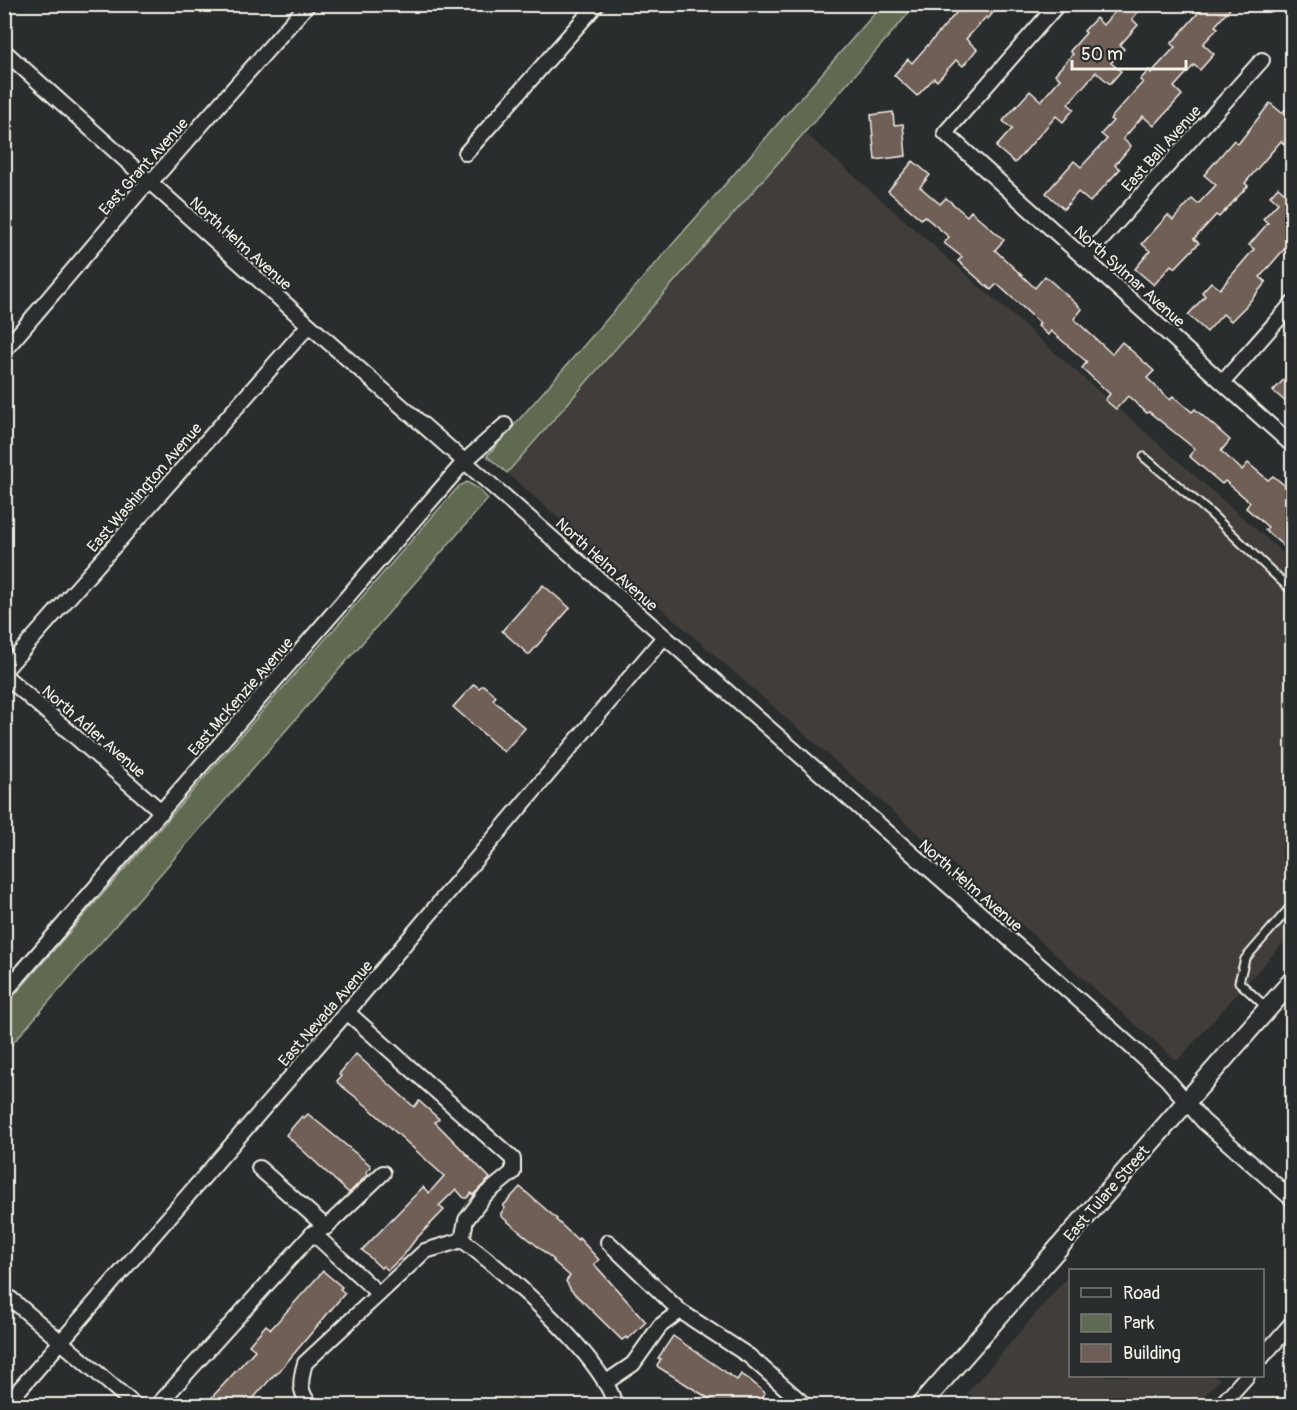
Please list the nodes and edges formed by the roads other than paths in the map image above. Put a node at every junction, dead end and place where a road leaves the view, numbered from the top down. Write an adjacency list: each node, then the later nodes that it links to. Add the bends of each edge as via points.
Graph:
1 (308, 4): 7 (street, East Grant Avenue)
2 (597, 4): 6 (street)
3 (1058, 4): 8 (street, North Sylmar Avenue, via 945,133)
4 (4, 51): 7 (street, North Helm Avenue)
5 (1262, 60): 8 (street, East Ball Avenue)
6 (466, 153)
7 (149, 183): 10 (street, North Helm Avenue); 11 (street, East Grant Avenue)
8 (1085, 258): 12 (street, North Sylmar Avenue)
9 (1293, 304): 12 (street)
10 (309, 325): 16 (street, North Helm Avenue); 19 (street, East Washington Avenue)
11 (4, 351)
12 (1222, 382): 14 (street, North Sylmar Avenue)
13 (505, 425): 16 (street, East McKenzie Avenue)
14 (1293, 445)
15 (1144, 456): 17 (lane)
16 (465, 461): 18 (street, North Helm Avenue); 20 (street, East McKenzie Avenue)
17 (1293, 591)
18 (664, 637): 25 (street, East Nevada Avenue); 26 (street, North Helm Avenue, via 1088,1008 1166,1078)
19 (4, 673): 20 (street, North Adler Avenue)
20 (162, 812): 23 (street, East McKenzie Avenue)
21 (1293, 905): 24 (lane, via 1245,959 1239,982)
22 (1293, 981): 24 (main road, East Tulare Street)
23 (4, 993)
24 (1268, 1009): 26 (main road, East Tulare Street)
25 (347, 1012): 32 (street, via 513,1159 513,1172 485,1196 466,1220); 38 (street, East Nevada Avenue)
26 (1185, 1102): 29 (street, North Helm Avenue); 48 (main road, East Tulare Street)
27 (259, 1168): 30 (street)
28 (382, 1173): 30 (street)
29 (1293, 1199)
30 (326, 1227): 31 (street)
31 (313, 1233): 35 (street); 44 (street)
32 (462, 1240): 35 (street, via 425,1251); 41 (street, via 494,1263 555,1322 600,1372)
33 (608, 1242): 36 (street)
34 (4, 1293): 38 (street)
35 (379, 1294): 45 (street, via 305,1363 300,1379 305,1398)
36 (680, 1311): 41 (street, via 660,1326 633,1364); 47 (street, via 749,1356)
37 (1293, 1323): 39 (street)
38 (61, 1343): 42 (street, East Nevada Avenue); 43 (street)
39 (1264, 1356)
40 (1245, 1377): 49 (street)
41 (605, 1383): 46 (street)
42 (5, 1406)
43 (136, 1406)
44 (157, 1406)
45 (312, 1406)
46 (615, 1406)
47 (806, 1406)
48 (920, 1406)
49 (1221, 1406)

